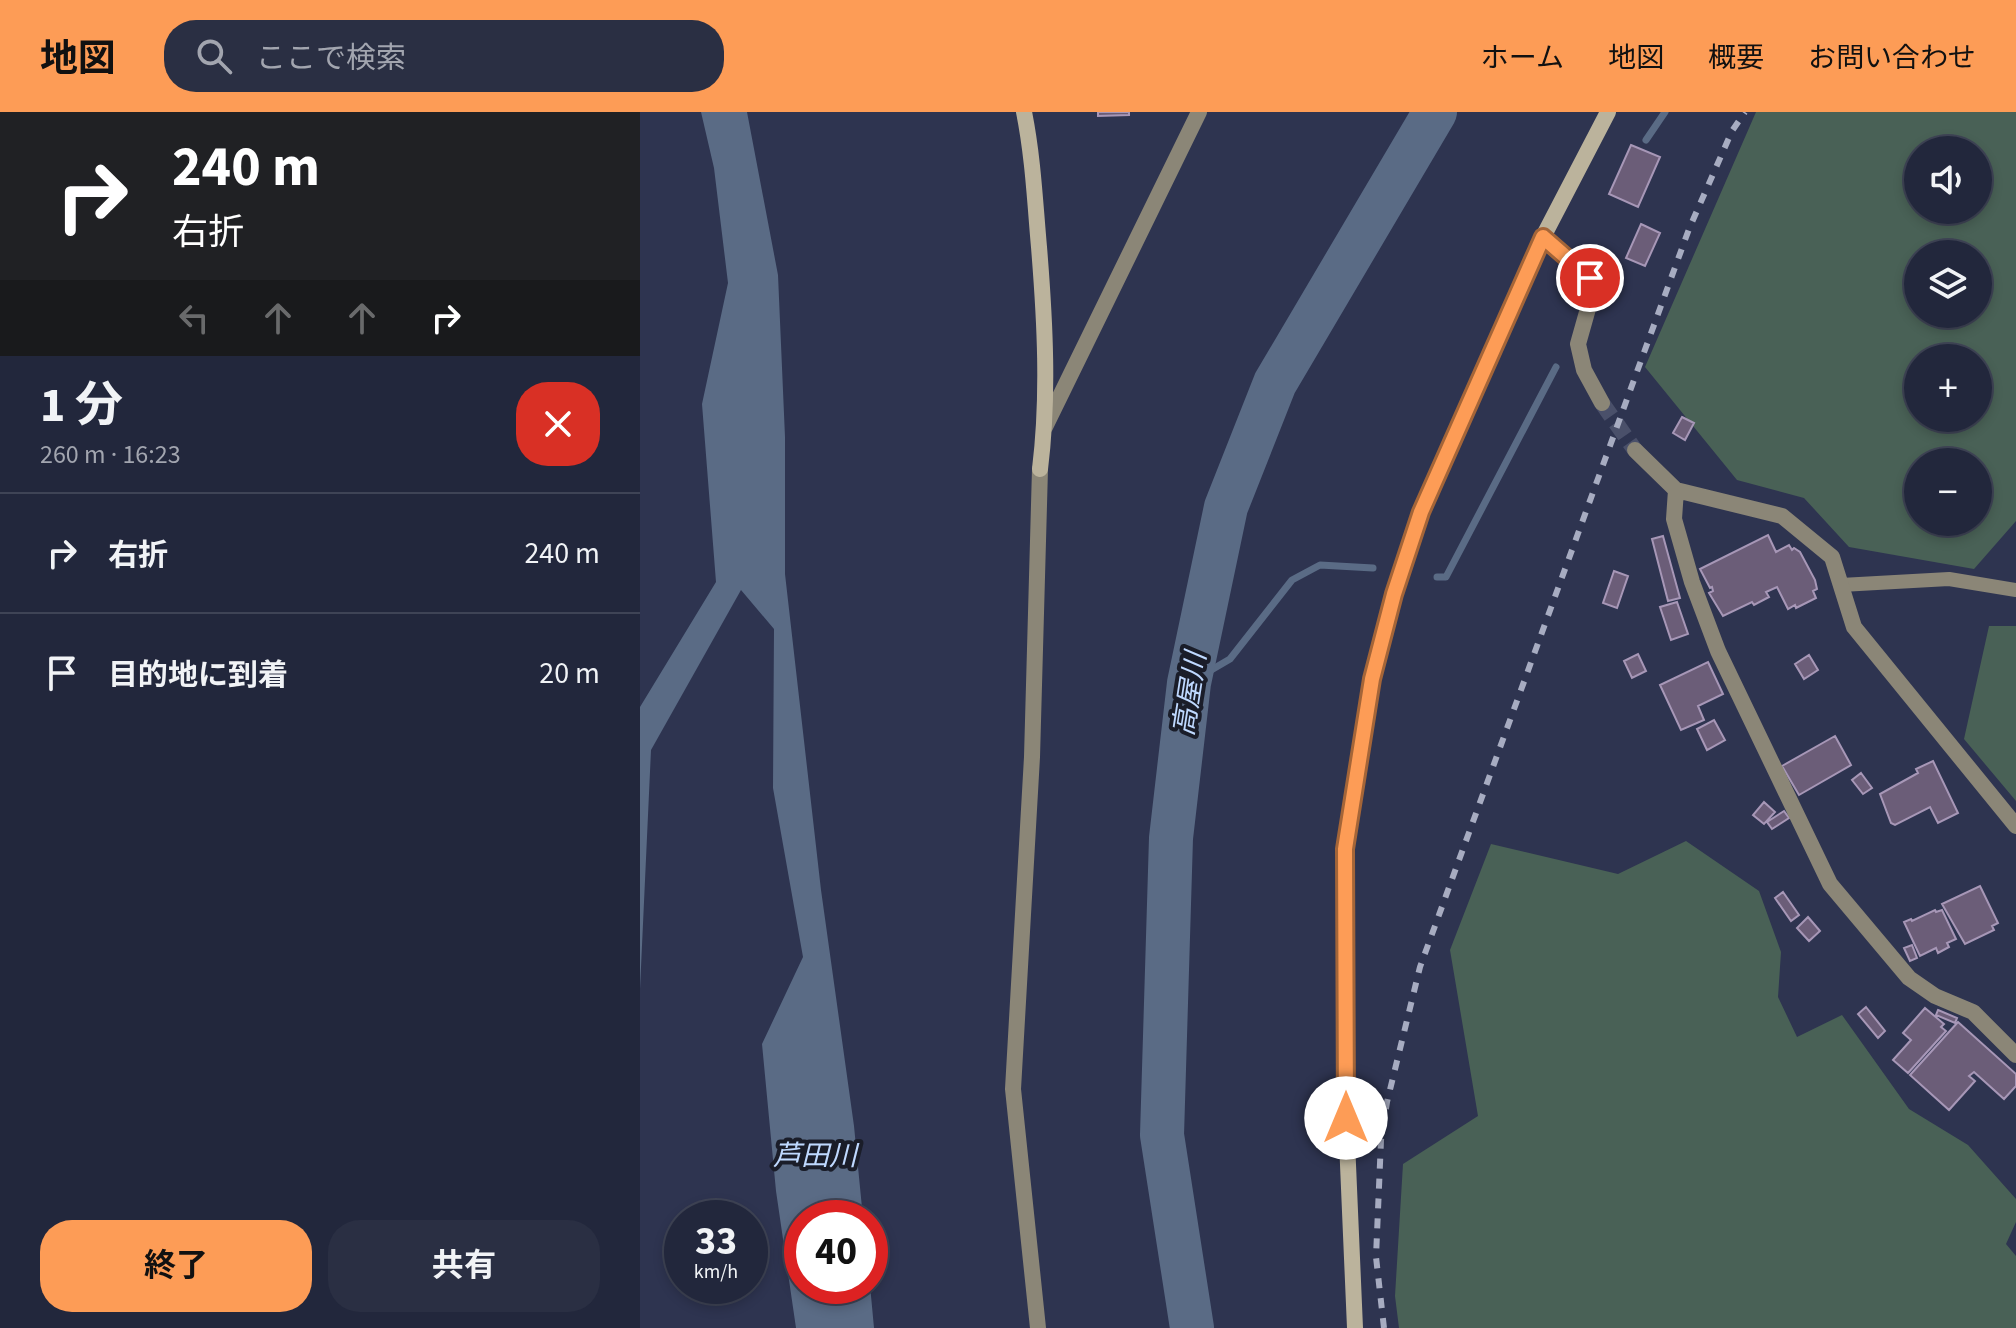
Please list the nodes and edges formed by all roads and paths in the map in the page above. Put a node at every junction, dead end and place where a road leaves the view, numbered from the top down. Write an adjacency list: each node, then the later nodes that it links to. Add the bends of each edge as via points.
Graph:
1 (1024, 112): 6 (street, via 1043,298)
2 (1199, 112): 6 (street)
3 (1608, 112): 4 (street)
4 (1543, 237): 5 (street, via 1590,278 1591,298 1578,344 1584,370); 14 (street, via 1421,512 1372,679 1345,849 1346,1118)
5 (1602, 403)
6 (1045, 427): 13 (street, via 1013,1089)
7 (1635, 450): 8 (street)
8 (1676, 490): 9 (street, via 1782,516 1832,557); 12 (street, via 1674,519 1718,651 1830,884 1909,978 1973,1012)
9 (1841, 585): 10 (lane, via 1949,579); 11 (street, via 1854,627)
10 (2016, 590)
11 (2016, 826)
12 (2016, 1055)
13 (1038, 1328)
14 (1355, 1328)

